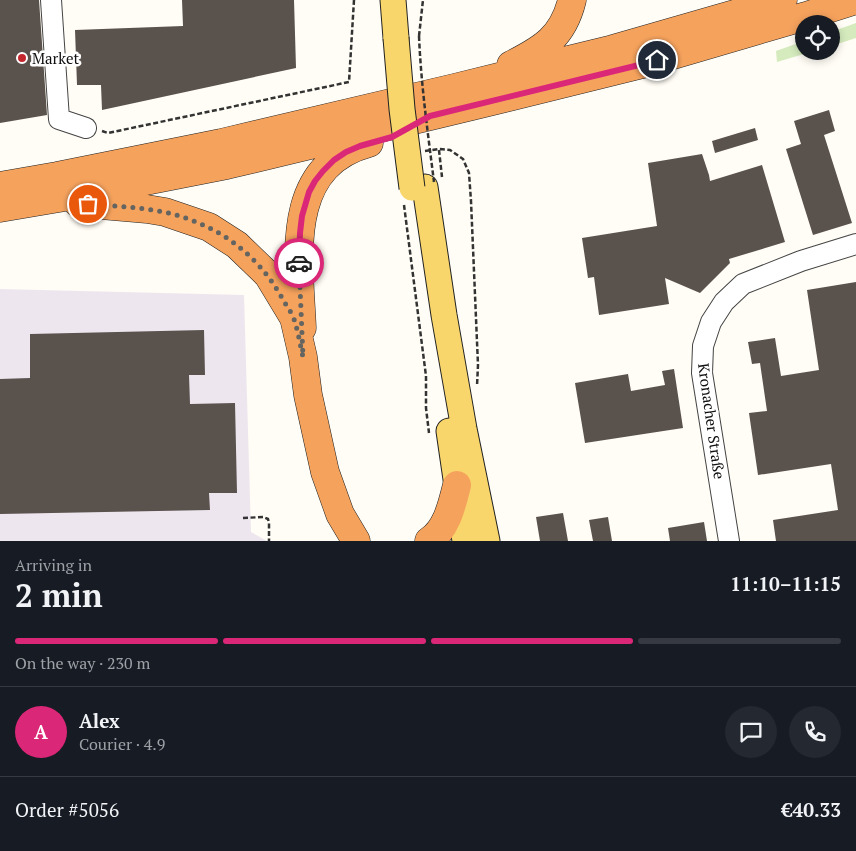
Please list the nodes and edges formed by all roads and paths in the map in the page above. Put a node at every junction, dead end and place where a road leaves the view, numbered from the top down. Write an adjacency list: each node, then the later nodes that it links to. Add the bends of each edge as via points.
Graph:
1 (51, 0): 12 (street, via 59,119)
2 (354, 0): 12 (path, via 349,82 108,133)
3 (393, 0): 9 (main road)
4 (408, 0): 9 (main road)
5 (423, 0): 9 (path)
6 (572, 0): 10 (highway, via 565,21 549,42 507,67)
7 (783, 0): 10 (highway, via 614,49)
8 (856, 0): 11 (highway, via 639,65)
9 (408, 37): 16 (main road); 16 (path, bridge, via 423,97)
10 (454, 88): 15 (highway, via 221,143)
11 (430, 116): 17 (highway, via 227,165); 20 (highway, via 392,137 346,152 315,181 302,216 300,233)
12 (86, 128)
13 (439, 149): 14 (path); 16 (path); 21 (path, via 450,150 463,159 468,173)
14 (421, 152)
15 (0, 186)
16 (424, 189): 22 (path, via 426,408); 23 (main road); 29 (main road, via 464,429)
17 (50, 200): 18 (highway); 20 (highway, via 165,212 209,227 237,245 268,276 294,318)
18 (0, 208)
19 (856, 244): 30 (street, Kronacher Straße, via 743,284 724,302 711,322 703,346 702,373)
20 (303, 357): 26 (highway, via 325,472 340,514)
21 (477, 392)
22 (430, 437)
23 (457, 485): 27 (highway, via 451,511 442,528); 28 (main road)
24 (243, 518): 25 (path, via 268,519)
25 (269, 541)
26 (356, 541)
27 (429, 541)
28 (465, 541)
29 (487, 541)
30 (730, 541)

